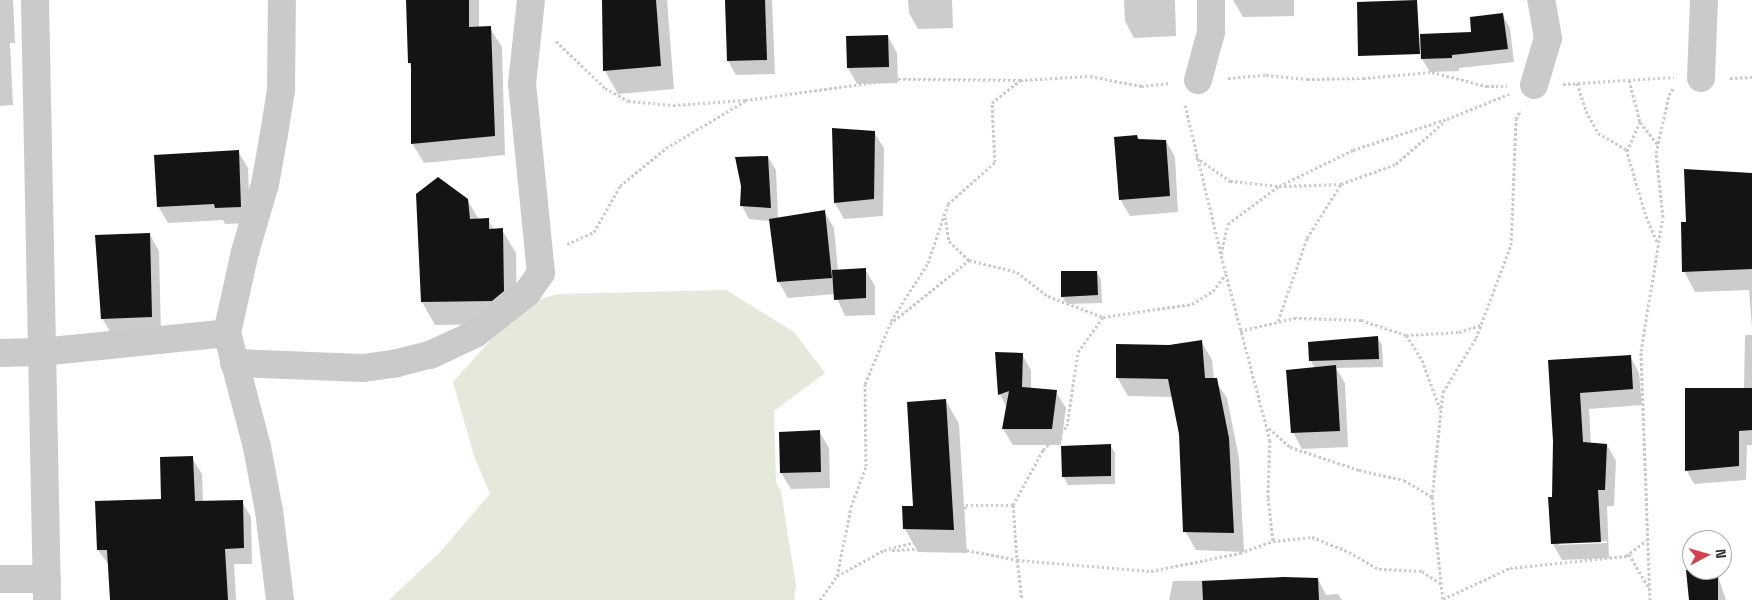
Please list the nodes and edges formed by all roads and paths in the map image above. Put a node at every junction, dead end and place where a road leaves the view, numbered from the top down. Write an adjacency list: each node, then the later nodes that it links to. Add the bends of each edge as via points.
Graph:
1 (35, 0): 35 (street)
2 (282, 0): 33 (street, via 281,90 274,134 265,184 245,252)
3 (1211, 0): 10 (street, via 1210,32)
4 (1541, 0): 13 (street, via 1548,38)
5 (1704, 0): 8 (street)
6 (531, 9): 14 (path, via 605,88 628,101 673,105); 37 (street, via 522,84 541,273 527,293 475,334 430,355 397,363 363,368)
7 (1752, 77): 8 (path)
8 (1701, 78)
9 (1020, 80): 10 (path, via 1090,76 1141,86); 14 (path, via 898,79); 22 (path, via 992,103 995,162 948,204)
10 (1198, 80): 13 (path, via 1266,75 1363,78 1432,72 1486,86); 19 (path, via 1185,105)
11 (1629, 80): 12 (path); 16 (path); 17 (path, via 1681,76 1669,95)
12 (1577, 84): 13 (path); 18 (path, via 1598,133)
13 (1532, 85): 15 (path); 31 (path, via 1516,119 1511,246)
14 (745, 100): 23 (path, via 666,148 620,186)
15 (1447, 119): 20 (path, via 1396,164); 21 (path, via 1353,150)
16 (1640, 122): 17 (path); 18 (path)
17 (1657, 145): 24 (path, via 1663,217)
18 (1627, 151): 24 (path)
19 (1196, 158): 21 (path, via 1230,180); 25 (path)
20 (1341, 184): 21 (path); 29 (path, via 1307,238)
21 (1279, 186): 25 (path, via 1228,224)
22 (945, 216): 26 (path, via 949,241); 30 (path, via 928,263)
23 (594, 232)
24 (1658, 245): 42 (path, via 1641,351)
25 (1221, 254): 27 (path)
26 (969, 260): 28 (path, via 1017,272 1048,296); 30 (path)
27 (1226, 274): 28 (path, via 1212,291 1192,304); 32 (path)
28 (1103, 318): 41 (path, via 1078,352 1067,426 1043,450)
29 (1278, 322): 32 (path); 34 (path, via 1294,318 1361,320)
30 (890, 324): 47 (path, via 865,384 866,466 852,506)
31 (1481, 325): 34 (path, via 1459,332); 38 (path, via 1443,392)
32 (1240, 331): 39 (path)
33 (227, 333): 35 (street); 37 (street)
34 (1406, 335): 38 (path, via 1422,360)
35 (41, 352): 36 (street); 50 (street)
36 (0, 353)
37 (234, 362): 52 (street, via 266,493)
38 (1441, 411): 40 (path)
39 (1267, 426): 40 (path, via 1290,447 1359,470 1404,480); 43 (path, via 1270,440 1268,498)
40 (1432, 496): 49 (path)
41 (1013, 505): 44 (path, via 966,505 955,532); 46 (path)
42 (1648, 539): 45 (path); 51 (path)
43 (1273, 542): 46 (path, via 1240,553 1151,572); 49 (path, via 1312,537 1349,552 1378,570 1422,571)
44 (884, 550): 46 (path, via 952,547); 47 (path)
45 (1629, 554): 51 (path); 55 (path, via 1510,568)
46 (1017, 560): 54 (path)
47 (837, 576): 53 (path)
48 (0, 579): 50 (street)
49 (1443, 585): 55 (path)
50 (47, 589)
51 (1650, 591): 56 (path)
52 (280, 600)
53 (820, 600)
54 (1022, 600)
55 (1443, 600)
56 (1650, 600)

